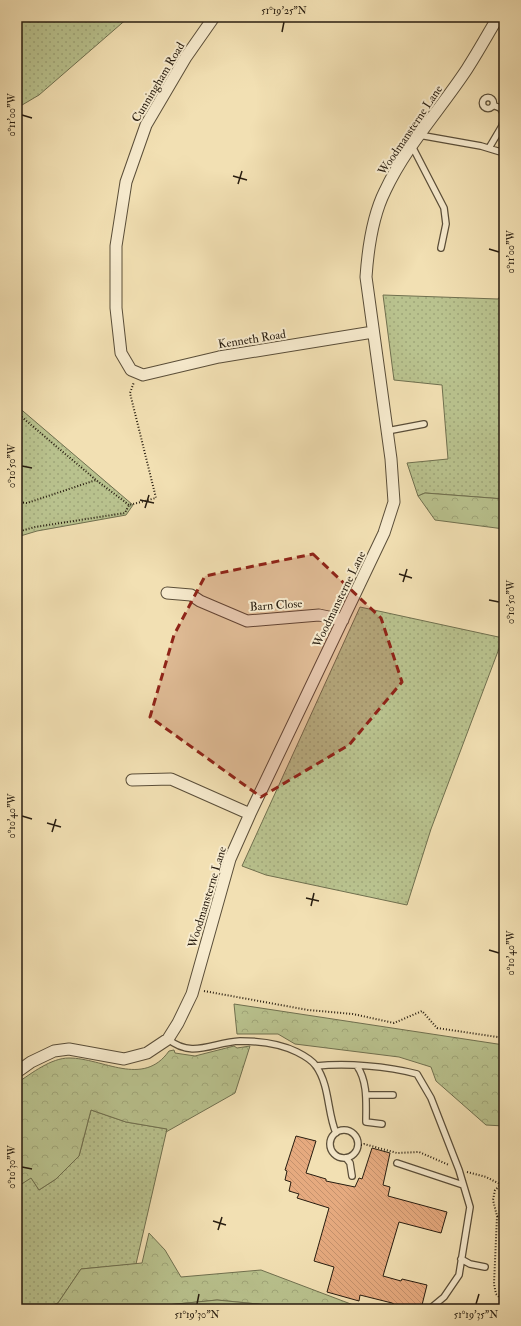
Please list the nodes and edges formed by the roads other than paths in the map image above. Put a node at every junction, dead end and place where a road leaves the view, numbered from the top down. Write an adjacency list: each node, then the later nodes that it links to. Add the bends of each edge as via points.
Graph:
1 (214, 17): 12 (street, Cunningham Road, via 186,57 146,125 126,182 116,246 116,308 121,353 131,370)
2 (498, 17): 6 (street, Woodmansterne Lane, via 467,70)
3 (493, 105): 4 (lane, via 500,108)
4 (504, 114)
5 (504, 117): 8 (lane, via 502,126)
6 (419, 135): 7 (street, Woodmansterne Lane); 8 (lane)
7 (412, 146): 10 (lane, via 444,208 446,224); 11 (street, Woodmansterne Lane, via 384,191 374,225 366,277)
8 (489, 148): 9 (lane)
9 (504, 154)
10 (441, 248)
11 (373, 332): 12 (street, Kenneth Road, via 219,357 143,375); 14 (street, Woodmansterne Lane)
12 (136, 373)
13 (424, 424): 14 (lane)
14 (387, 431): 16 (street, Woodmansterne Lane, via 394,502 384,533)
15 (167, 593): 16 (street, Barn Close, via 191,595 247,621 319,615)
16 (343, 620): 18 (street, Woodmansterne Lane)
17 (132, 780): 18 (street, via 171,779)
18 (250, 814): 19 (street, Woodmansterne Lane, via 230,859 194,988)
19 (168, 1039): 20 (lane, via 177,1047 196,1050 240,1041 284,1045 302,1054); 22 (street, Woodmansterne Lane, via 147,1053 124,1059 69,1050 54,1051)
20 (316, 1066): 21 (lane); 26 (lane, via 330,1104 330,1119)
21 (357, 1066): 24 (lane, via 363,1074); 30 (lane, via 396,1068 417,1074 431,1098)
22 (17, 1072)
23 (393, 1094): 24 (lane)
24 (366, 1095): 25 (lane, via 366,1122)
25 (382, 1124)
26 (336, 1133): 27 (lane, via 331,1140 331,1149 337,1156); 27 (lane, via 350,1131 356,1137 358,1146 354,1154)
27 (346, 1158): 29 (lane, via 350,1163)
28 (397, 1163): 30 (lane)
29 (352, 1176)
30 (463, 1185): 31 (lane, via 470,1207)
31 (461, 1259): 32 (lane); 33 (lane, via 459,1275 444,1297)
32 (485, 1267)
33 (432, 1307)

